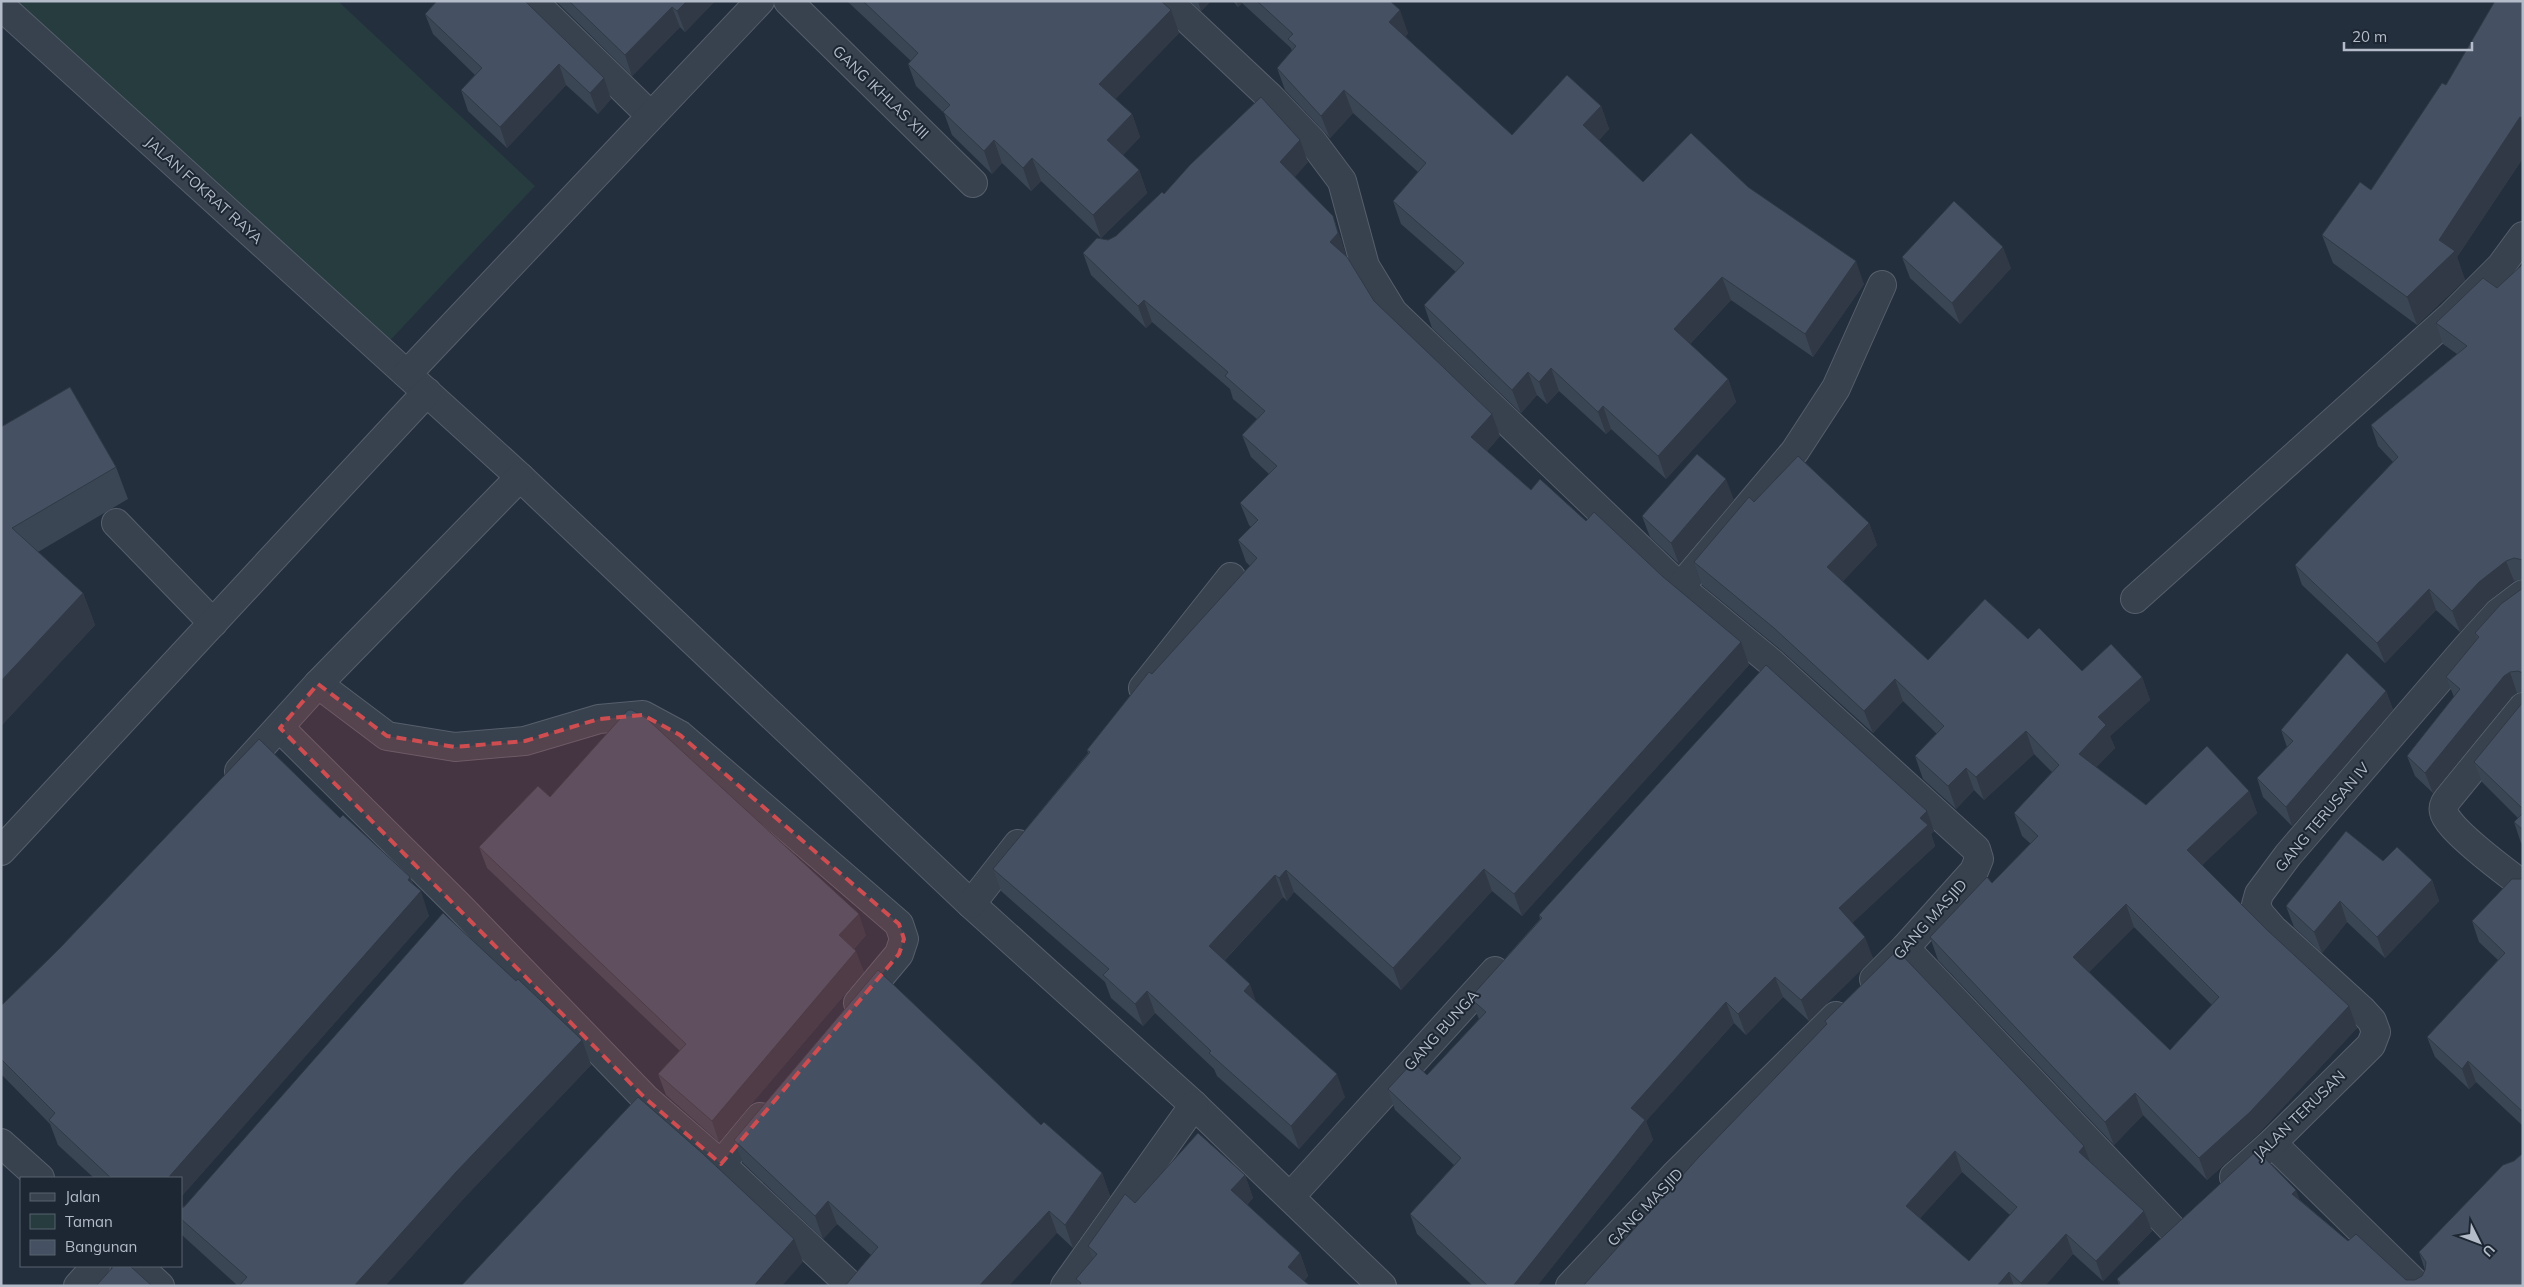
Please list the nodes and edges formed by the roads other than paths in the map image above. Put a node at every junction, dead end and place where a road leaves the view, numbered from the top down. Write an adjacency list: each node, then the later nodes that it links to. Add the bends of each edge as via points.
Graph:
1 (533, 1): 7 (street)
2 (760, 1): 7 (street)
3 (788, 1): 9 (street, GANG IKHLAS XIII)
4 (1168, 1): 6 (street, GANG MASJID)
5 (1, 6): 12 (street, JALAN FOKRAT RAYA)
6 (1270, 97): 8 (street); 17 (street, GANG MASJID, via 1312,142 1342,182 1365,266 1393,312)
7 (650, 114): 12 (street)
8 (1248, 118)
9 (973, 183)
10 (2523, 236): 19 (street, via 2501,266 2450,317)
11 (1882, 285): 17 (street, via 1836,388 1795,450)
12 (407, 374): 13 (street, JALAN FOKRAT RAYA)
13 (427, 392): 14 (street, JALAN FOKRAT RAYA); 20 (street)
14 (520, 477): 22 (street); 31 (street, JALAN FOKRAT RAYA)
15 (116, 522): 20 (street)
16 (1231, 577): 25 (street)
17 (1680, 587): 21 (street, GANG MASJID)
18 (2523, 594): 37 (street, GANG TERUSAN IV, via 2498,613 2468,646 2288,855 2259,894 2256,905 2273,929 2372,1021 2376,1032)
19 (2135, 599)
20 (213, 622): 29 (street)
21 (1772, 663): 23 (street); 34 (street, GANG MASJID, via 1976,849 1978,865)
22 (318, 684): 26 (street); 36 (street, via 387,736 455,747 525,741 599,719 643,715 680,735 899,924 904,939 900,954)
23 (1752, 686)
24 (2523, 707): 30 (street, via 2451,795 2443,811 2458,832)
25 (1126, 710)
26 (280, 728): 27 (street); 32 (street)
27 (219, 792)
28 (1033, 826): 31 (street)
29 (1, 851)
30 (2523, 885)
31 (971, 904): 40 (street, JALAN FOKRAT RAYA)
32 (459, 906): 33 (street); 39 (street)
33 (440, 929)
34 (1906, 948): 49 (street); 58 (street, GANG MASJID, via 1674,1176)
35 (1511, 952): 47 (street, GANG BUNGA)
36 (842, 1022)
37 (2371, 1045): 43 (street, JALAN TERUSAN)
38 (778, 1096): 44 (street)
39 (645, 1098): 41 (street); 44 (street)
40 (1194, 1105): 47 (street, JALAN FOKRAT RAYA); 56 (street)
41 (625, 1120)
42 (1, 1143): 45 (street)
43 (2272, 1143): 46 (street, JALAN TERUSAN); 59 (street)
44 (721, 1164): 55 (street)
45 (39, 1177)
46 (2216, 1193)
47 (1290, 1197): 57 (street, JALAN FOKRAT RAYA)
48 (2195, 1212): 49 (street)
49 (2174, 1231): 50 (street)
50 (2153, 1251)
51 (95, 1267): 53 (street)
52 (141, 1267): 54 (street)
53 (78, 1286)
54 (160, 1286)
55 (851, 1286)
56 (1065, 1286)
57 (1382, 1286)
58 (1570, 1286)
59 (2418, 1286)

